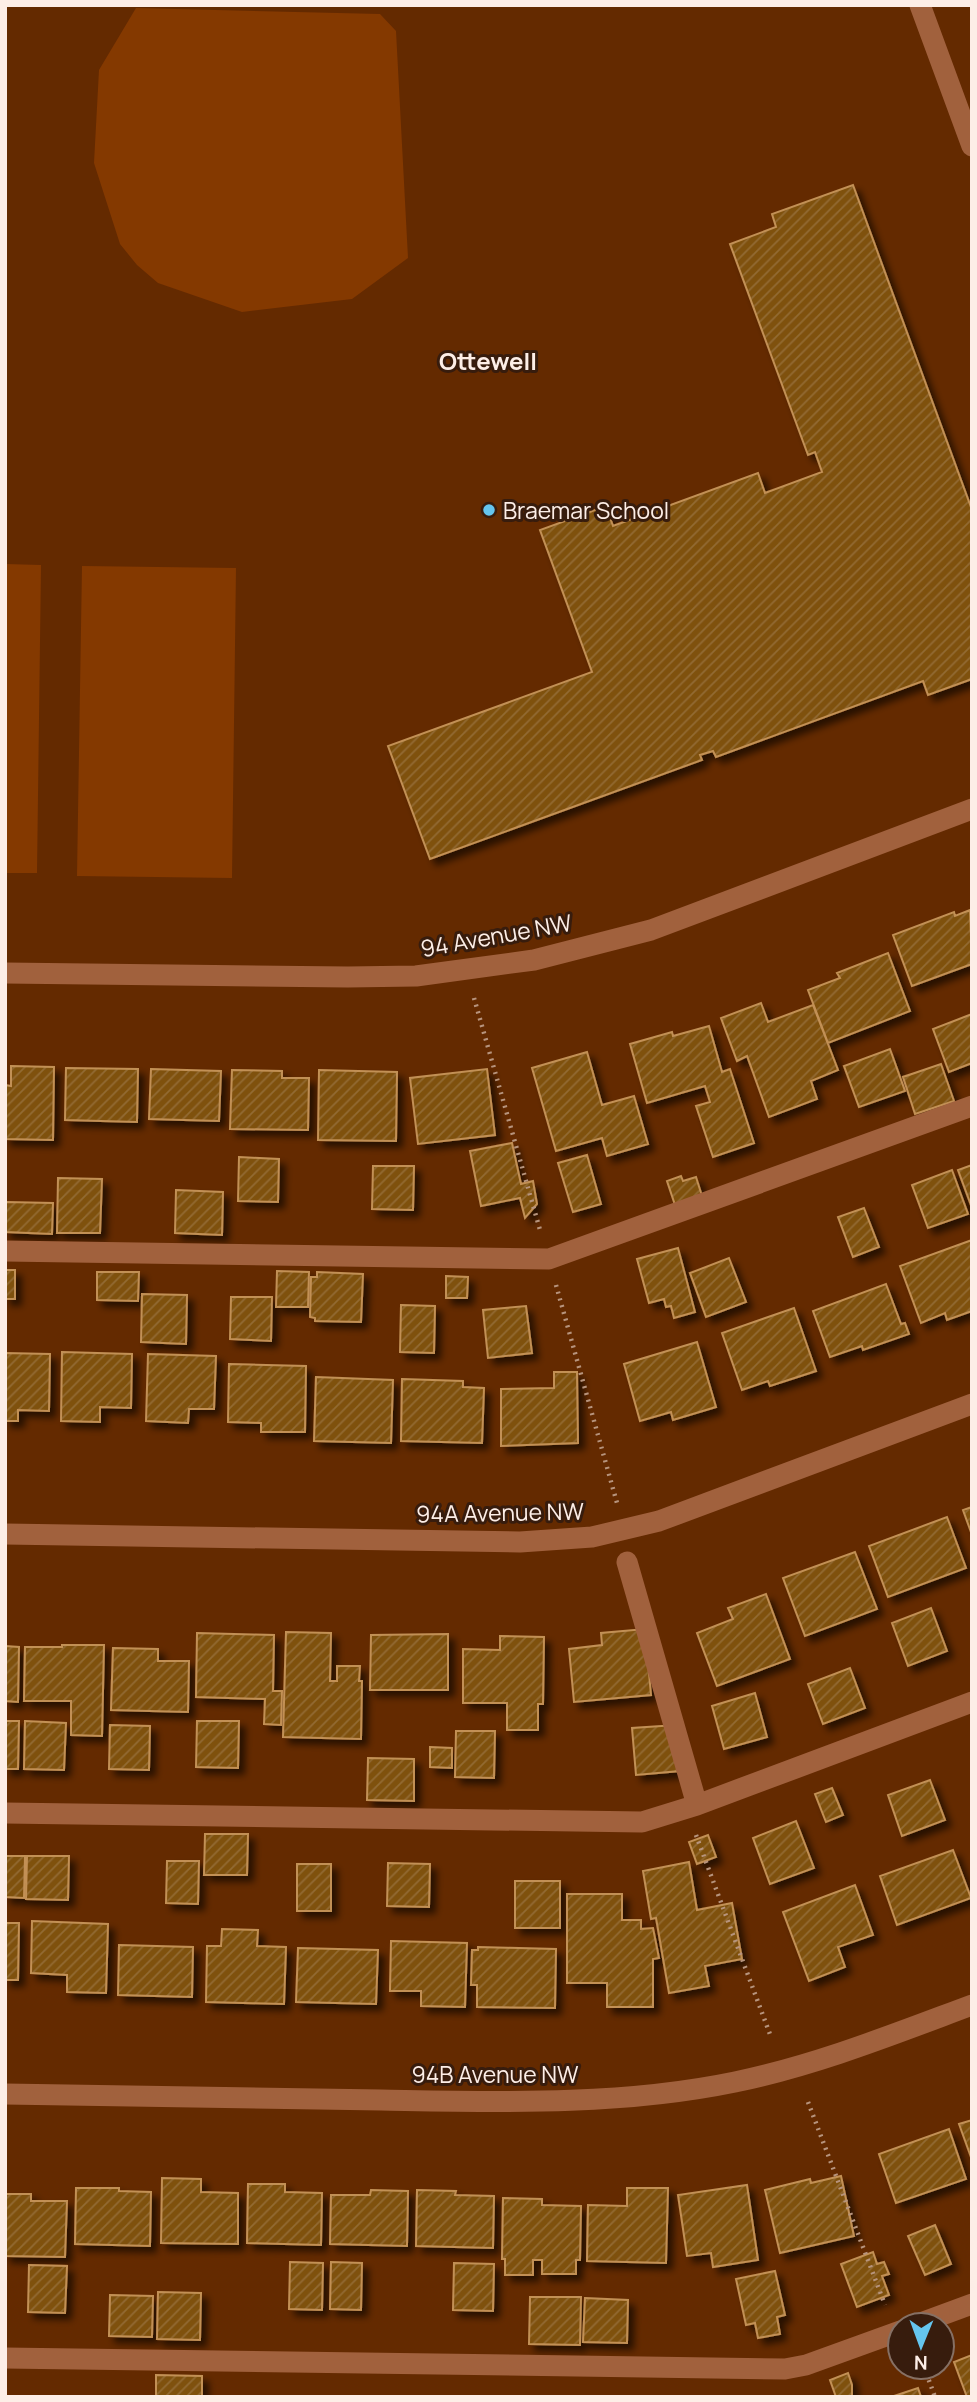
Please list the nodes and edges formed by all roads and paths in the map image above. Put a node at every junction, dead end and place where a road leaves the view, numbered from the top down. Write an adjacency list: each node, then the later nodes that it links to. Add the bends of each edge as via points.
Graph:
1 (920, 5): 2 (street)
2 (972, 146)
3 (972, 809): 4 (street, 94 Avenue NW, via 651,930 534,960 402,976)
4 (5, 972)
5 (972, 1106): 6 (street, via 549,1259)
6 (5, 1251)
7 (972, 1404): 8 (street, 94A Avenue NW, via 659,1521 592,1537 520,1542)
8 (5, 1534)
9 (627, 1562): 11 (street)
10 (972, 1702): 11 (street)
11 (697, 1805): 12 (street, via 628,1822)
12 (5, 1813)
13 (695, 1833): 15 (path)
14 (972, 2005): 16 (street, 94B Avenue NW, via 794,2068 660,2094 541,2102)
15 (771, 2037)
16 (5, 2094)
17 (808, 2102): 19 (path)
18 (972, 2304): 20 (street)
19 (887, 2309)
20 (953, 2311)
21 (886, 2335): 22 (street, via 785,2370)
22 (5, 2358)

